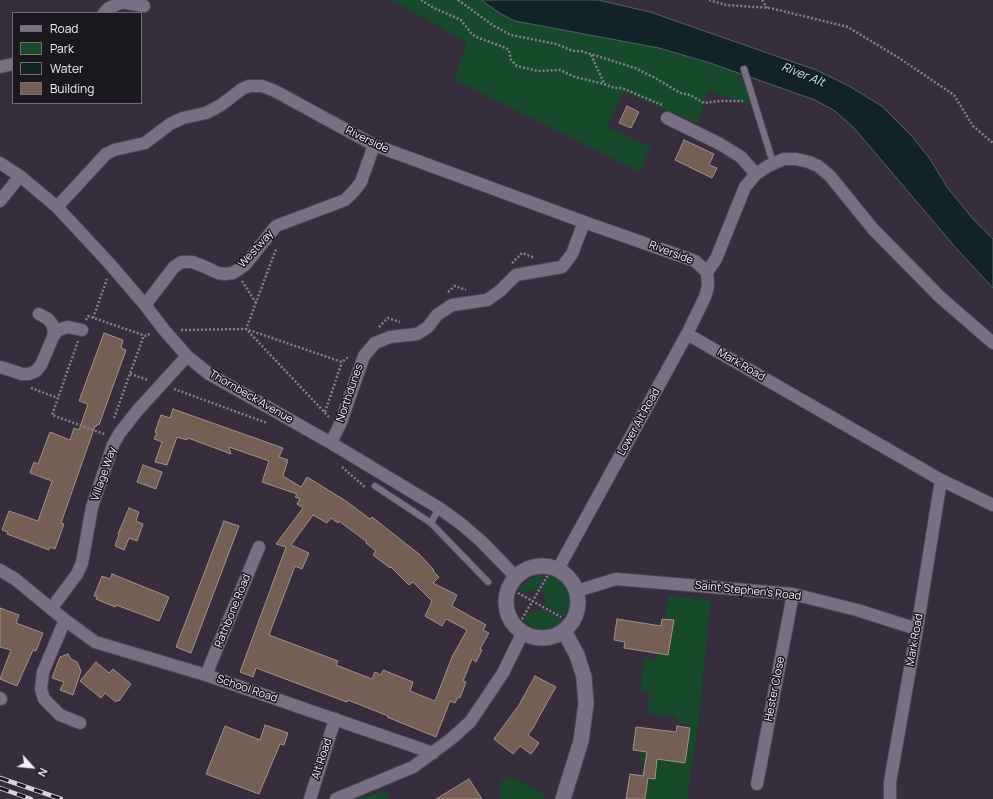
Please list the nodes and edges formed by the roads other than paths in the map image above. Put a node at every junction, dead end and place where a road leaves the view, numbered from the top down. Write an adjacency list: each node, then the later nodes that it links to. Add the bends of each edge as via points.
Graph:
1 (144, 6): 2 (street, via 122,2)
2 (105, 12)
3 (12, 64): 4 (street)
4 (0, 67)
5 (744, 69): 9 (lane)
6 (667, 118): 10 (street, via 741,156)
7 (374, 145): 13 (street, Riverside, via 275,91 262,86 249,86 206,113 170,124 145,143 106,154); 14 (street, Riverside); 16 (street, Westway, via 361,182 345,200 276,226 245,265 236,271 218,273 192,262 182,262 174,267)
8 (0, 163): 11 (street, Thornbeck Avenue)
9 (774, 163): 10 (street); 21 (street, via 784,159 796,159 818,166 940,297)
10 (756, 174): 15 (street, via 745,187 716,258)
11 (20, 176): 12 (street); 13 (street, Thornbeck Avenue)
12 (0, 201)
13 (57, 207): 16 (street, Thornbeck Avenue)
14 (584, 222): 15 (street, Riverside, via 695,261); 24 (street, Northdunes, via 572,254 562,267 516,275 487,300 452,305 417,334 390,337 375,343 364,356)
15 (707, 272): 19 (street, Lower Alt Road, via 708,286 705,297)
16 (145, 305): 22 (street, Thornbeck Avenue)
17 (39, 314): 20 (street, via 52,324)
18 (82, 330): 20 (street, via 64,328 58,330)
19 (687, 334): 25 (street, Mark Road); 32 (street, Lower Alt Road)
20 (53, 337): 23 (street, via 41,364 29,374)
21 (993, 343)
22 (187, 356): 24 (street, Thornbeck Avenue, via 209,374); 37 (street, Village Way, via 137,411 113,445 92,507 82,563 77,574)
23 (0, 367)
24 (331, 443): 28 (street, Thornbeck Avenue)
25 (942, 480): 27 (street, Mark Road); 41 (street, Mark Road)
26 (375, 486): 29 (lane)
27 (993, 505)
28 (440, 508): 29 (lane); 33 (street, Thornbeck Avenue, via 481,541)
29 (431, 523): 34 (lane)
30 (259, 547): 42 (street, Rathbone Road)
31 (0, 570): 37 (street, School Road)
32 (553, 572): 33 (street, via 548,566 536,566); 35 (street, via 570,578)
33 (516, 577): 40 (street, via 508,591 506,606 511,621)
34 (488, 582)
35 (577, 591): 36 (street, Saint Stephen's Road, via 616,579); 39 (street, via 577,613 572,623)
36 (793, 594): 41 (street, Saint Stephen's Road, via 857,610); 46 (street, Hester Close)
37 (51, 609): 38 (street, School Road)
38 (65, 620): 42 (street, School Road, via 95,642); 44 (street, via 43,672 41,689 44,699 60,715)
39 (566, 625): 40 (street, via 554,636 544,638 533,637); 49 (street, via 584,676 586,704 581,741)
40 (522, 626): 45 (street, via 503,673 470,722)
41 (917, 630): 50 (street, Mark Road, via 890,782)
42 (206, 675): 43 (street, School Road)
43 (335, 719): 45 (street, School Road); 48 (street, Alt Road)
44 (80, 723)
45 (433, 753): 47 (street, via 412,767)
46 (757, 784)
47 (344, 798)
48 (310, 799)
49 (563, 799)
50 (890, 799)

